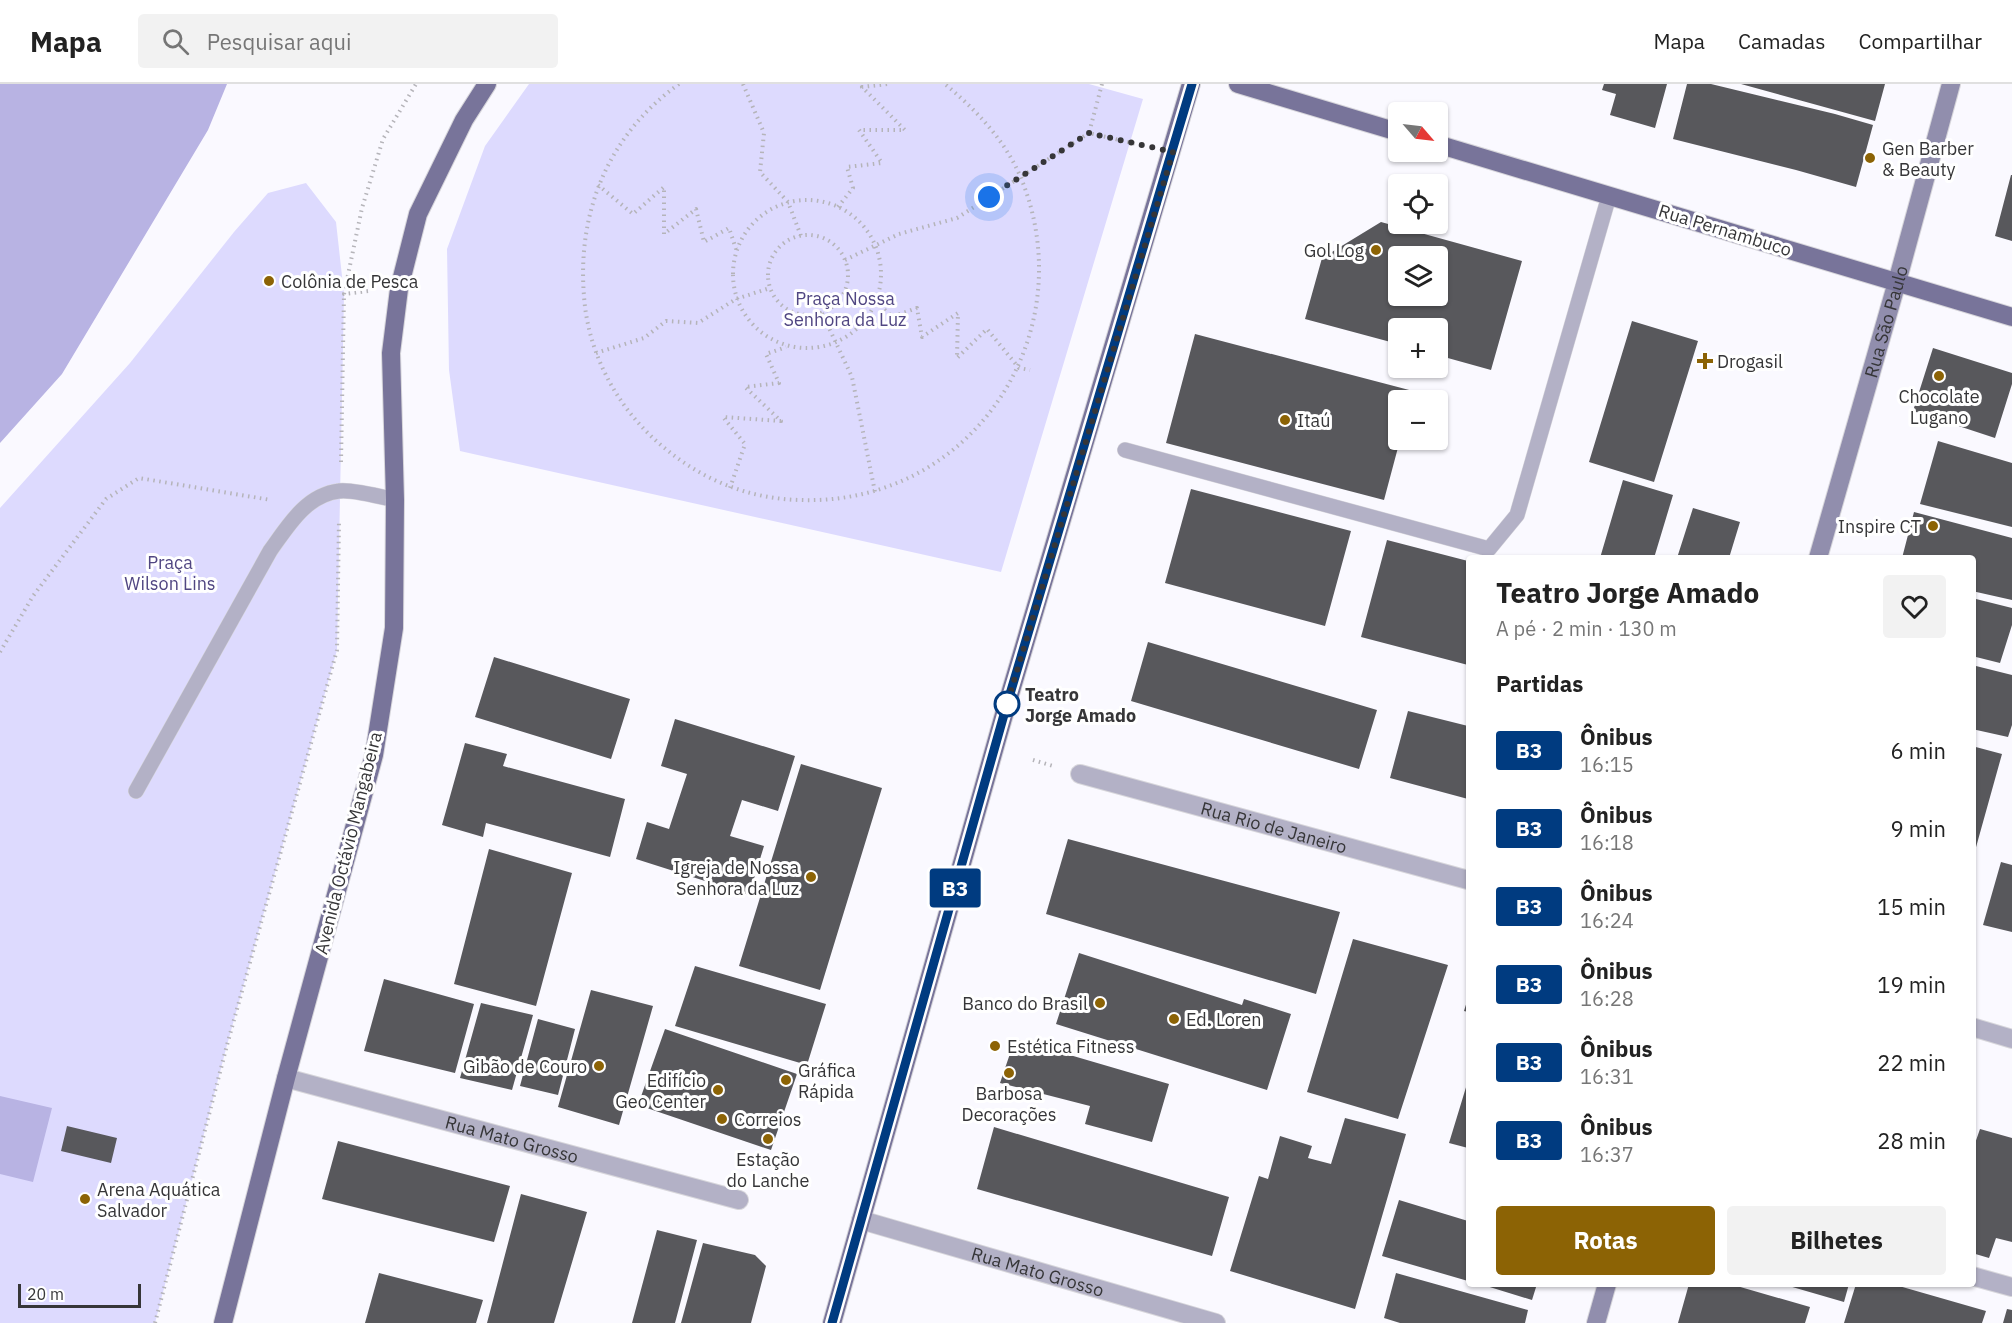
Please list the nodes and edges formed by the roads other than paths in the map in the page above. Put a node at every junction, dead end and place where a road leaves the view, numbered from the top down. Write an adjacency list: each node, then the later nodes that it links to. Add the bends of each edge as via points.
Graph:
1 (487, 84): 11 (main road, Avenida Octávio Mangabeira, via 464,120 418,214 399,289 390,353)
2 (1191, 84): 20 (main road, via 1007,704)
3 (1238, 84): 5 (main road)
4 (1951, 84): 8 (street, Rua São Paulo)
5 (1388, 129)
6 (1448, 147): 7 (main road, Rua Pernambuco)
7 (1609, 196): 8 (main road, Rua Pernambuco); 10 (lane, via 1517,515 1489,549)
8 (1897, 282): 9 (main road, Rua Pernambuco); 12 (street, Rua São Paulo)
9 (2012, 317)
10 (1125, 450)
11 (395, 500): 14 (lane, via 340,490 306,506 288,525); 18 (main road, Avenida Octávio Mangabeira, via 394,628 374,755)
12 (1819, 555)
13 (1080, 774): 15 (street, Rua Rio de Janeiro)
14 (136, 791)
15 (1466, 879)
16 (1976, 1028): 17 (street)
17 (2012, 1039)
18 (285, 1078): 19 (street, Rua Mato Grosso); 24 (main road, Avenida Octávio Mangabeira)
19 (739, 1200)
20 (861, 1220): 25 (main road); 26 (street, Rua Mato Grosso)
21 (1976, 1277): 23 (street)
22 (1606, 1287): 27 (street)
23 (2012, 1287)
24 (223, 1323)
25 (832, 1323)
26 (1216, 1323)
27 (1596, 1323)

